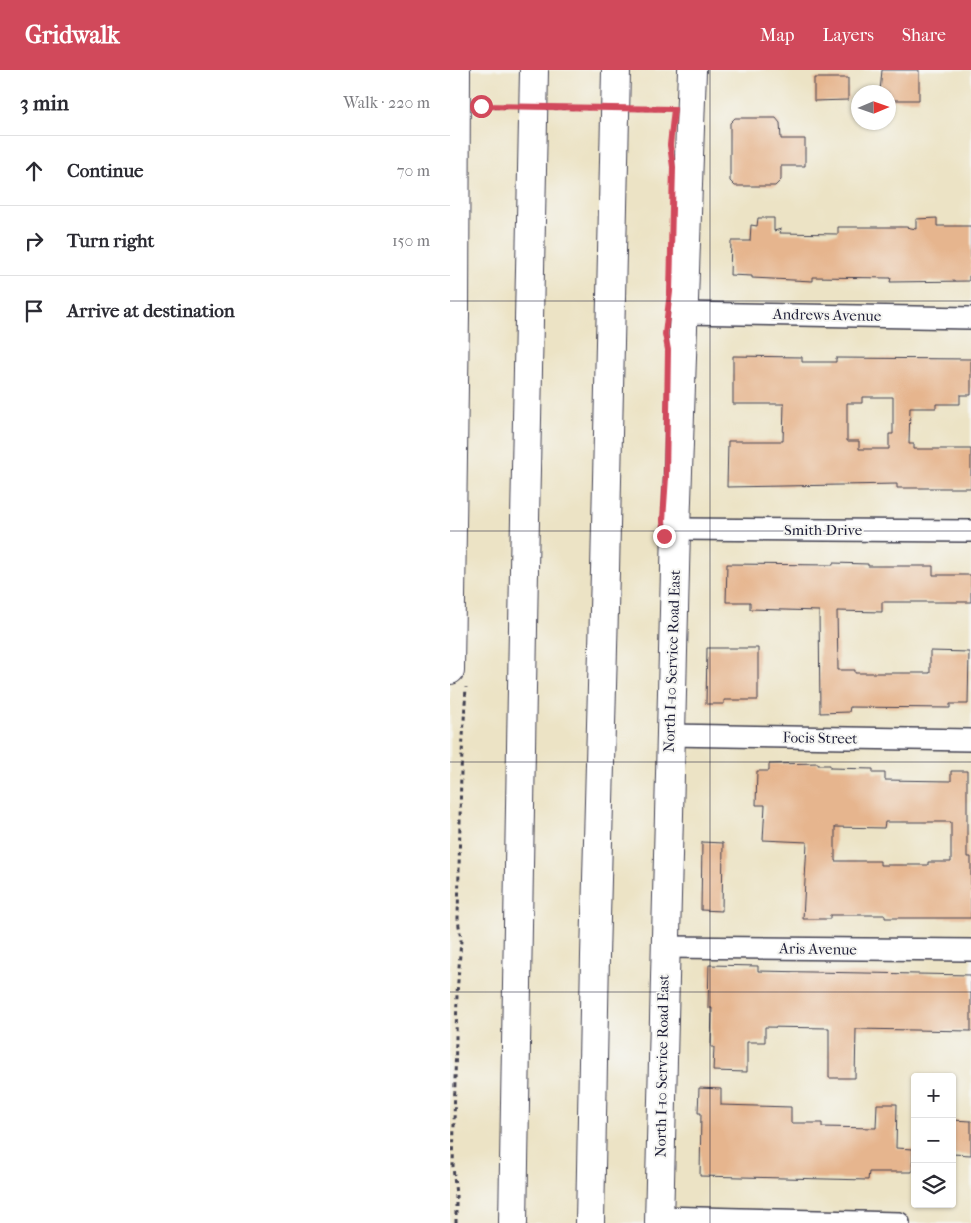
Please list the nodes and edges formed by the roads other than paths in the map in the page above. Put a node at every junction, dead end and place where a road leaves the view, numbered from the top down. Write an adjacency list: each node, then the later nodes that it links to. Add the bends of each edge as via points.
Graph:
1 (456, 70): 6 (main road)
2 (534, 70): 17 (main road, bridge)
3 (616, 70): 18 (main road, bridge)
4 (692, 70): 5 (main road, North I-10 Service Road East)
5 (683, 313): 7 (street, Andrews Avenue); 9 (main road, North I-10 Service Road East)
6 (453, 314): 8 (main road)
7 (971, 318)
8 (452, 526): 11 (main road)
9 (676, 529): 10 (street, Smith Drive); 12 (main road, North I-10 Service Road East)
10 (971, 532)
11 (458, 676)
12 (670, 735): 13 (street, Focis Street); 14 (main road, North I-10 Service Road East)
13 (971, 740)
14 (665, 947): 15 (street, Aris Avenue); 16 (main road, North I-10 Service Road East)
15 (971, 950)
16 (659, 1220): 19 (street)
17 (513, 1223)
18 (590, 1223)
19 (899, 1223)

